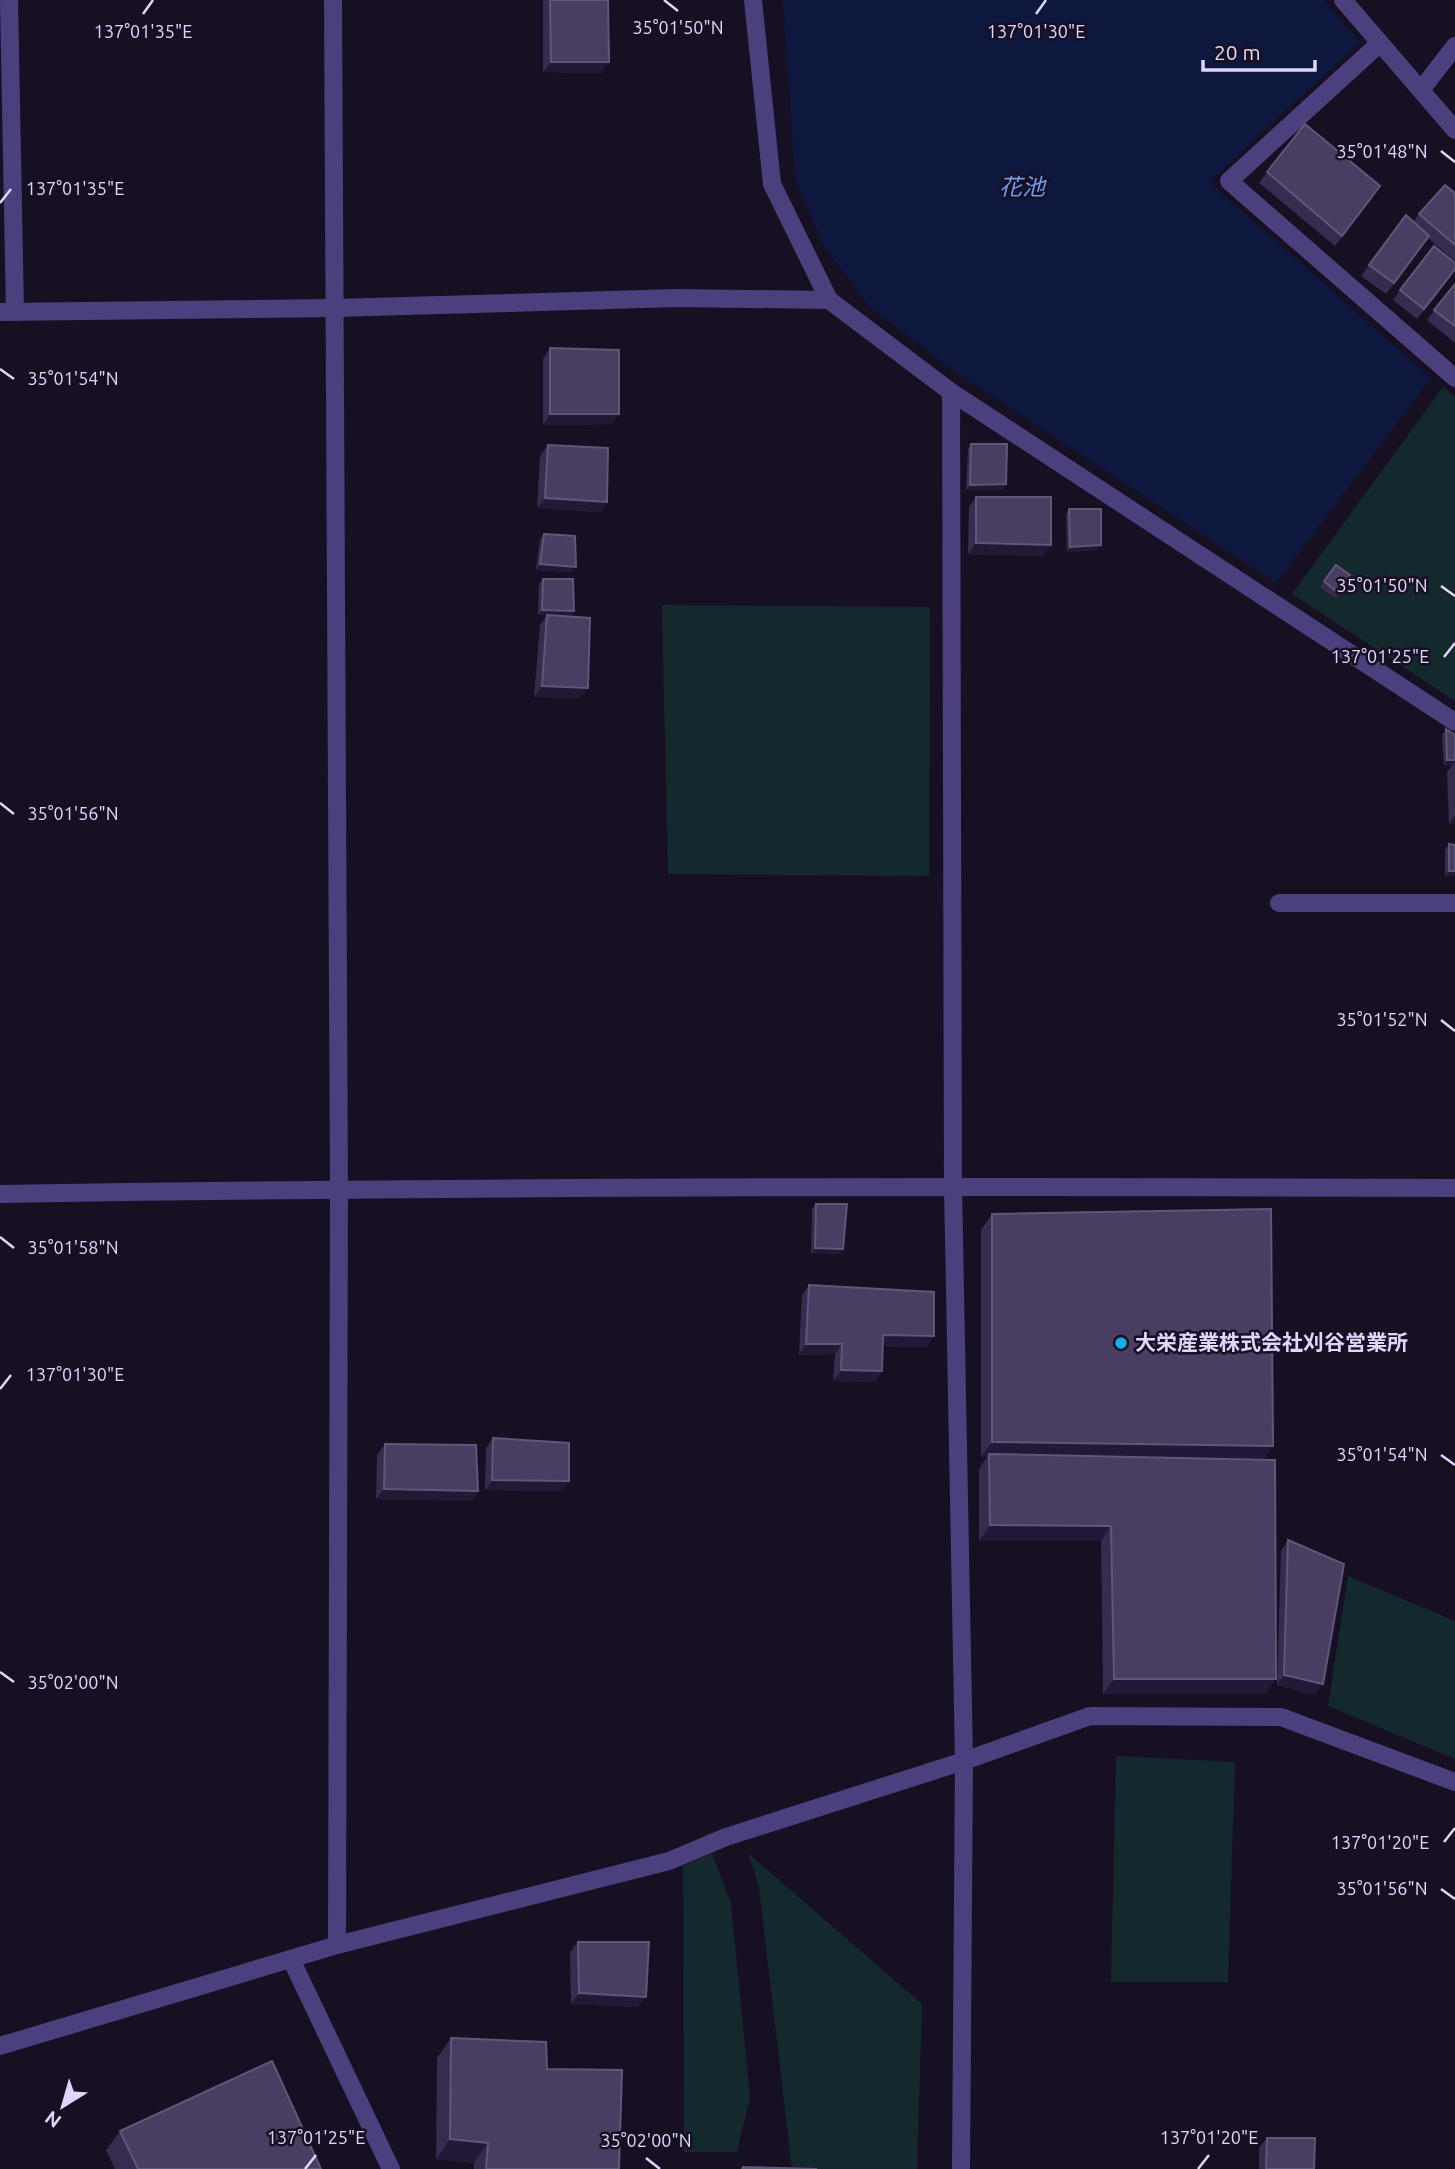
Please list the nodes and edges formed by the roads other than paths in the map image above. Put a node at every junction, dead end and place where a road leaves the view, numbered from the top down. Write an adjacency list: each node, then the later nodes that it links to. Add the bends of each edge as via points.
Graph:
1 (9, 0): 11 (street)
2 (333, 0): 10 (street)
3 (753, 0): 9 (street, via 772,184)
4 (1343, 0): 5 (street)
5 (1380, 43): 7 (street); 12 (street, via 1229,181)
6 (1455, 46): 7 (street)
7 (1421, 90): 8 (street)
8 (1455, 130)
9 (829, 300): 10 (street, via 677,298); 13 (street)
10 (335, 309): 11 (street); 19 (street)
11 (7, 312)
12 (1455, 378)
13 (951, 393): 14 (street); 17 (street)
14 (1455, 722)
15 (1279, 903): 16 (street)
16 (1455, 903)
17 (953, 1186): 18 (street); 19 (street); 21 (street)
18 (1455, 1188)
19 (339, 1189): 20 (street); 23 (street)
20 (0, 1194)
21 (964, 1761): 22 (street, via 1090,1716 1281,1717); 23 (street, via 726,1837 669,1861); 27 (street)
22 (1455, 1782)
23 (337, 1945): 24 (street)
24 (291, 1959): 25 (street); 26 (street)
25 (0, 2046)
26 (391, 2169)
27 (961, 2169)

